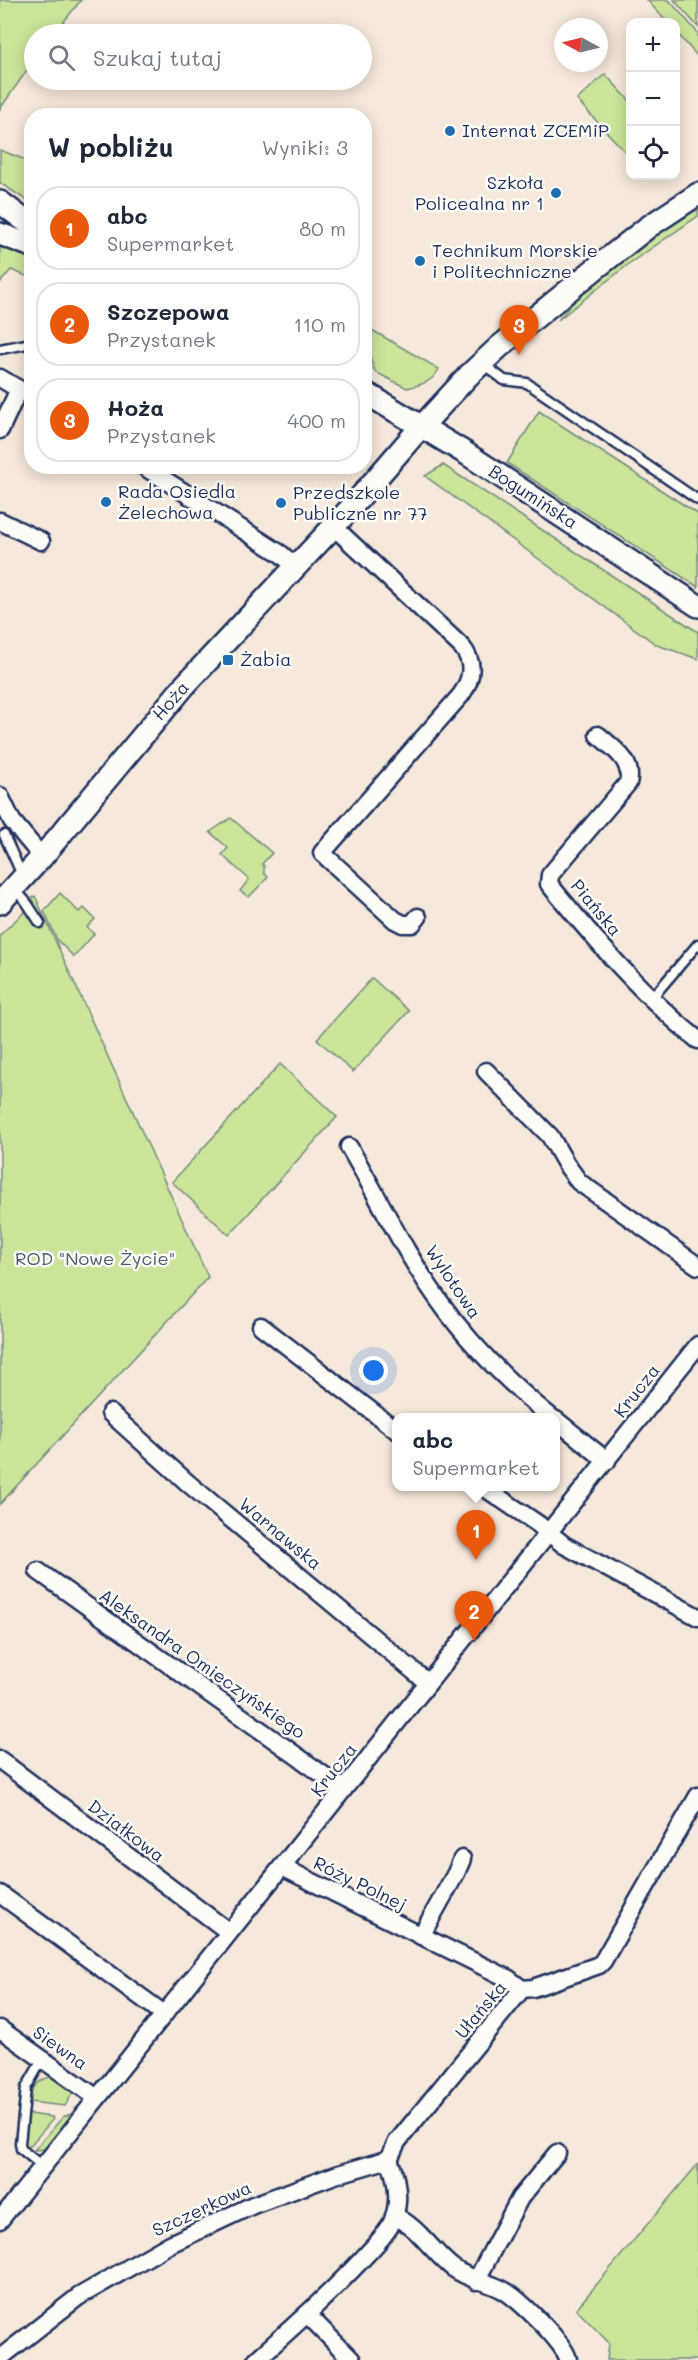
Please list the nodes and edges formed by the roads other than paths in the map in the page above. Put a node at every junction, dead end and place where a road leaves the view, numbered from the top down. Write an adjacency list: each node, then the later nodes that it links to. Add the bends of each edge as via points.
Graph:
1 (698, 194): 8 (street, Hoża, via 648,227)
2 (0, 202): 3 (street)
3 (24, 220)
4 (0, 234): 5 (street)
5 (24, 243)
6 (24, 345): 7 (lane)
7 (0, 349)
8 (482, 363): 13 (street, Hoża); 16 (lane, via 504,380 527,383)
9 (0, 378): 10 (street)
10 (24, 392)
11 (24, 394): 14 (street)
12 (372, 397): 13 (street, Bogumińska)
13 (422, 426): 18 (street, Hoża); 21 (street, Bogumińska)
14 (0, 430)
15 (156, 474): 20 (street)
16 (698, 500)
17 (0, 521): 19 (street)
18 (334, 527): 20 (street, Hoża); 27 (street, via 462,647 470,662 470,677 461,695 322,853 395,920 412,924)
19 (41, 541)
20 (296, 567): 25 (street, Hoża, via 185,685)
21 (698, 606)
22 (598, 735): 30 (street, Piańska, via 628,765 631,774 628,783 550,875 549,884)
23 (0, 796): 25 (street, via 12,821)
24 (4, 835): 26 (lane)
25 (42, 857): 26 (street, Hoża)
26 (13, 890): 28 (lane, via 22,896)
27 (418, 917)
28 (40, 922)
29 (698, 944): 30 (lane)
30 (652, 998): 31 (street, Piańska)
31 (698, 1040)
32 (486, 1071): 34 (street, via 550,1136 579,1182)
33 (349, 1147): 38 (street, Wylotowa, via 440,1303 492,1365)
34 (698, 1266)
35 (261, 1326): 40 (street)
36 (698, 1345): 41 (street, Krucza)
37 (110, 1413): 46 (street, Warnawska)
38 (546, 1413)
39 (560, 1424): 41 (street)
40 (392, 1427)
41 (607, 1461): 43 (street, Krucza)
42 (489, 1491): 43 (street)
43 (548, 1532): 45 (street, via 564,1545); 46 (street, Krucza)
44 (38, 1571): 48 (street, Aleksandra Omieczyńskiego)
45 (698, 1617)
46 (428, 1683): 48 (street, Krucza)
47 (0, 1760): 53 (street, Działkowa)
48 (343, 1789): 51 (street, Krucza)
49 (698, 1796): 55 (street, Ułańska, via 603,1961)
50 (462, 1859): 54 (street)
51 (282, 1867): 53 (street, Krucza); 54 (street, Róży Polnej)
52 (0, 1894): 56 (street)
53 (229, 1932): 56 (street, Krucza)
54 (421, 1936): 55 (street, Róży Polnej, via 509,1978)
55 (522, 1989): 61 (street, Ułańska, via 397,2142)
56 (164, 2014): 59 (street, Krucza)
57 (0, 2029): 58 (street, Siewna)
58 (42, 2060): 59 (street, Siewna); 62 (lane, via 26,2088 20,2143 24,2152)
59 (97, 2098): 62 (street, Krucza)
60 (556, 2153): 65 (street, via 519,2198)
61 (389, 2159): 63 (street, via 396,2181); 68 (street, Szczerkowa, via 253,2205 170,2244 78,2297)
62 (42, 2166): 64 (street, Krucza)
63 (394, 2216): 65 (street, via 450,2266); 66 (street, via 375,2244)
64 (0, 2220)
65 (476, 2281): 67 (street, via 505,2291 557,2339)
66 (307, 2314): 69 (street); 70 (street)
67 (570, 2357)
68 (0, 2358)
69 (256, 2360)
70 (352, 2360)

